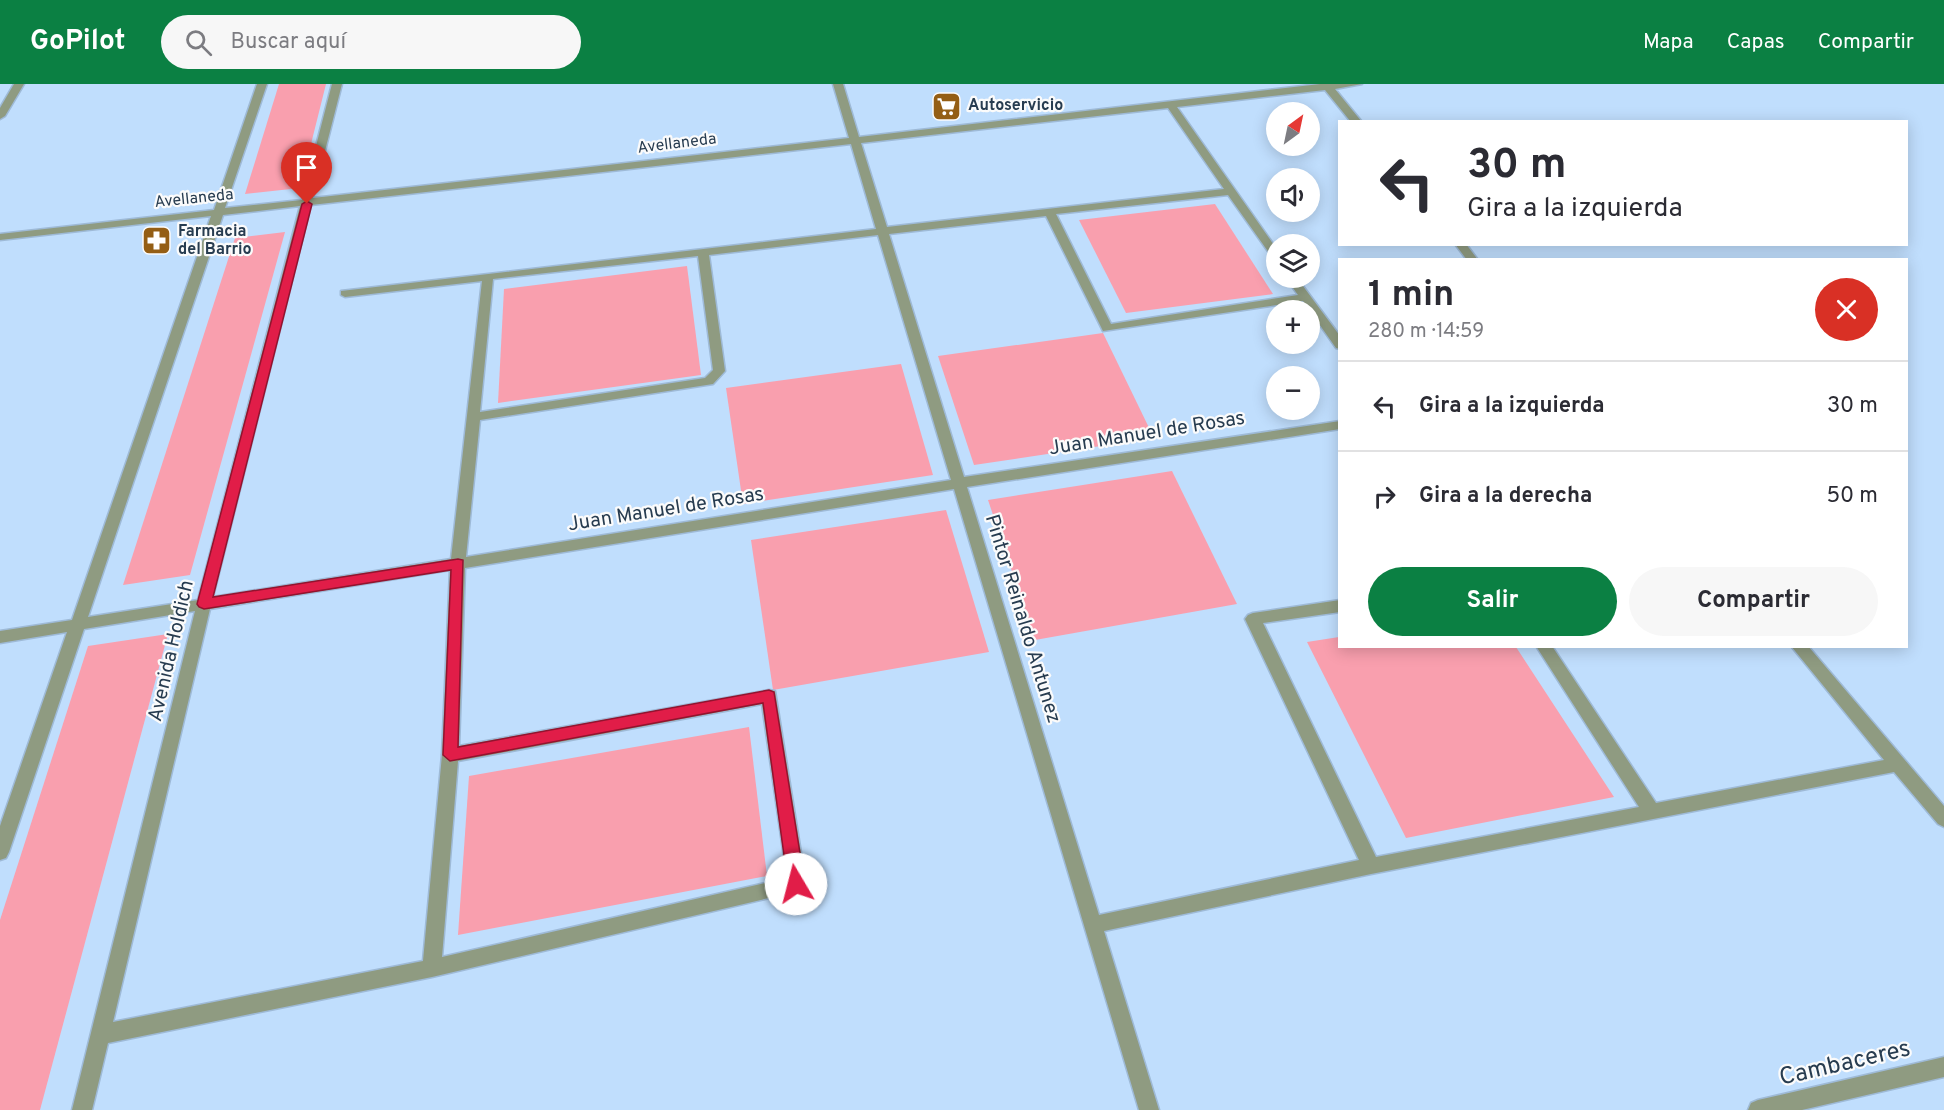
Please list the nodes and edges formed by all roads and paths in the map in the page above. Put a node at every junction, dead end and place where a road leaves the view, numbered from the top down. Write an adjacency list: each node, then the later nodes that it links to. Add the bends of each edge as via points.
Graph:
1 (19, 84): 8 (street)
2 (262, 84): 13 (street)
3 (337, 84): 12 (street, Avenida Holdich)
4 (837, 84): 10 (street, Pintor Reinaldo Antunez)
5 (1357, 84): 6 (street, Avellaneda)
6 (1327, 86): 7 (street, Avellaneda); 9 (street)
7 (1171, 105): 10 (street, Avellaneda); 11 (street)
8 (0, 116)
9 (1355, 120)
10 (854, 140): 12 (street, Avellaneda); 15 (street, Pintor Reinaldo Antunez)
11 (1232, 191): 14 (street); 17 (street)
12 (307, 204): 13 (street, Avellaneda); 30 (street, Avenida Holdich)
13 (218, 213): 16 (street, Avellaneda); 32 (street)
14 (1050, 213): 15 (street); 24 (street, via 1107,328)
15 (883, 233): 19 (street); 28 (street, Pintor Reinaldo Antunez)
16 (0, 237)
17 (1266, 240)
18 (1462, 246): 20 (street)
19 (703, 251): 21 (street); 26 (street, via 718,371 709,381)
20 (1471, 258)
21 (488, 276): 23 (street); 26 (street)
22 (1299, 288): 24 (street)
23 (345, 293)
24 (1306, 297): 25 (street)
25 (1338, 342)
26 (474, 417): 29 (street)
27 (1338, 425): 28 (street, Juan Manuel de Rosas)
28 (959, 483): 29 (street, Juan Manuel de Rosas); 42 (street, Pintor Reinaldo Antunez)
29 (458, 564): 30 (street, Juan Manuel de Rosas); 36 (street)
30 (204, 604): 32 (street, Juan Manuel de Rosas); 44 (street, Avenida Holdich)
31 (1338, 606): 41 (street, via 1253,620)
32 (78, 624): 33 (street, Juan Manuel de Rosas); 40 (street)
33 (0, 637)
34 (1544, 648): 38 (street)
35 (1800, 648): 37 (street)
36 (450, 755): 43 (street); 43 (street, via 769,696 796,884)
37 (1898, 764): 38 (street); 39 (street)
38 (1653, 813): 41 (street)
39 (1944, 819)
40 (0, 852)
41 (1371, 866): 42 (street)
42 (1093, 925): 47 (street, Pintor Reinaldo Antunez)
43 (432, 968): 44 (street)
44 (103, 1034): 46 (street, Avenida Holdich)
45 (1944, 1067): 48 (street, Cambaceres)
46 (82, 1110)
47 (1149, 1110)
48 (1758, 1110)

